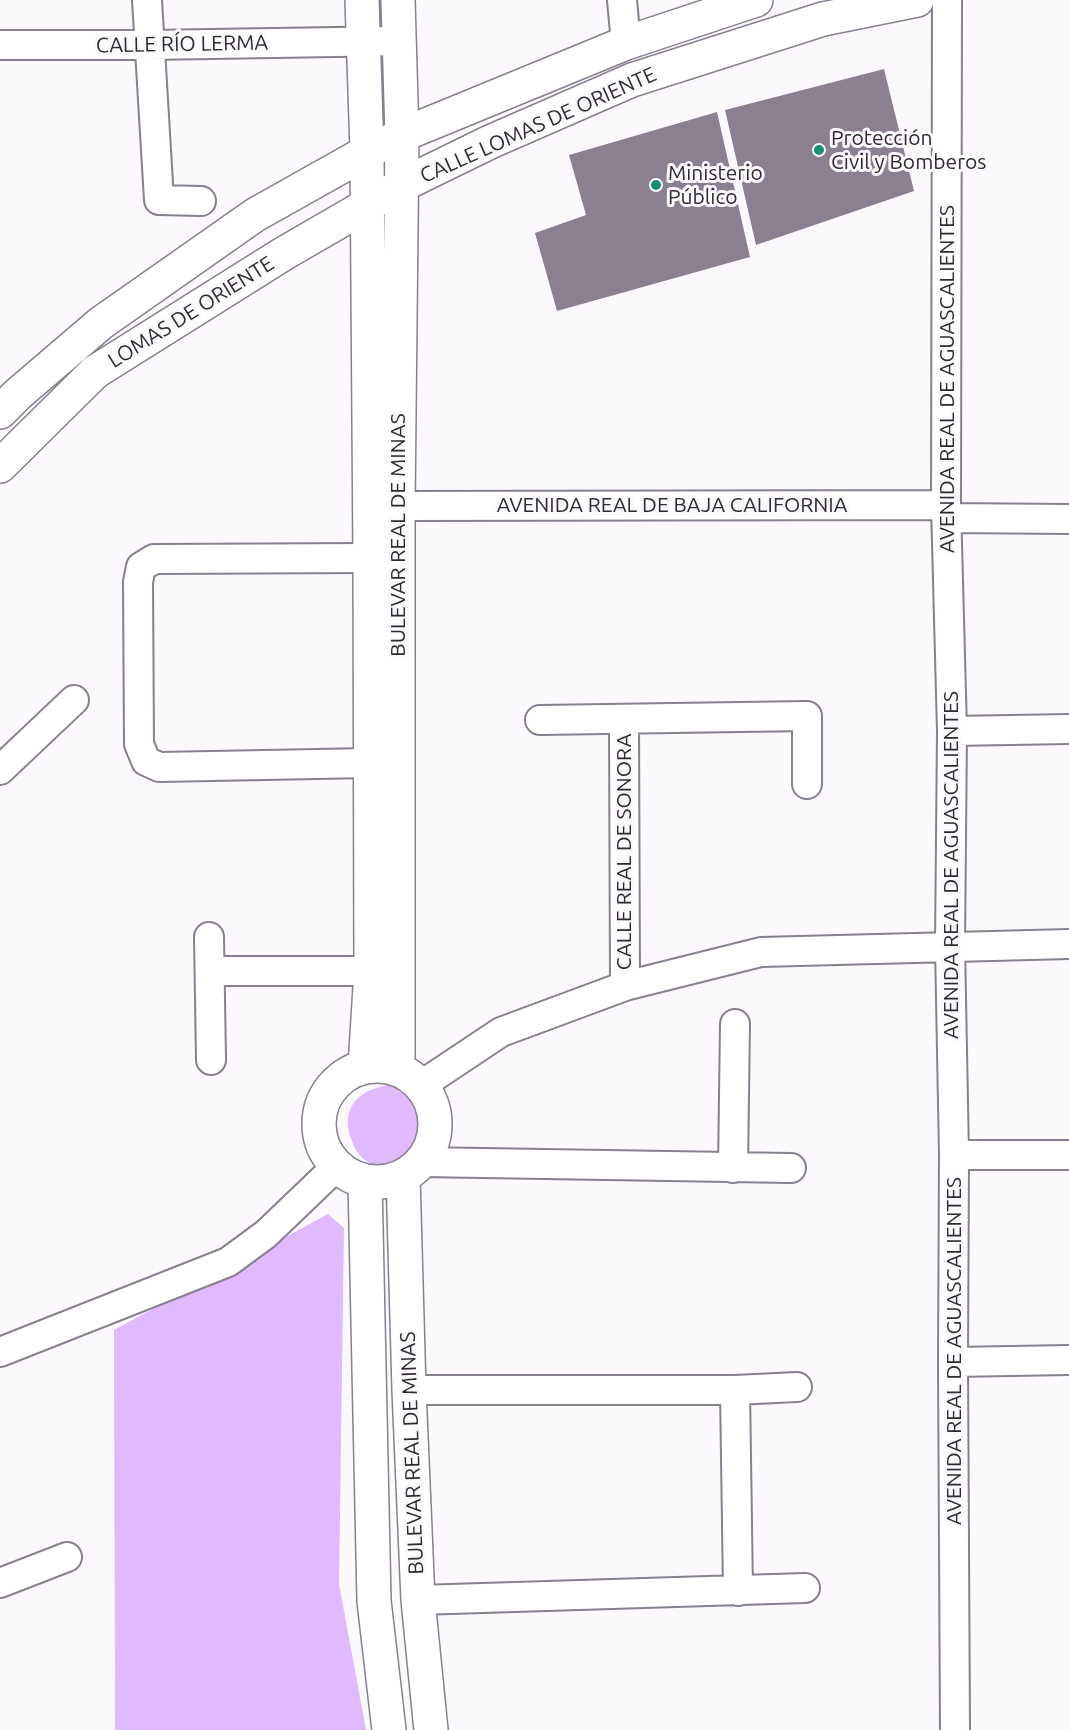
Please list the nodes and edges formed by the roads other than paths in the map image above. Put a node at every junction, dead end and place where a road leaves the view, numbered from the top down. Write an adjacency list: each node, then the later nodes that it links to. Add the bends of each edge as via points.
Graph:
1 (147, 0): 12 (street)
2 (362, 0): 9 (street, BULEVAR REAL DE MINAS)
3 (398, 0): 8 (street, BULEVAR REAL DE MINAS)
4 (622, 0): 10 (street)
5 (756, 0): 10 (street, CALLE LOMAS DE ORIENTE)
6 (917, 0): 15 (street, CALLE LOMAS DE ORIENTE, via 823,19 632,80)
7 (947, 0): 21 (street, AVENIDA REAL DE AGUASCALIENTES)
8 (398, 41): 9 (street, CALLE RÍO LERMA); 13 (street, BULEVAR REAL DE MINAS)
9 (363, 42): 12 (street, CALLE RÍO LERMA); 14 (street, BULEVAR REAL DE MINAS)
10 (626, 43): 13 (street, CALLE LOMAS DE ORIENTE)
11 (0, 45): 12 (street, CALLE RÍO LERMA)
12 (149, 45): 16 (street, via 159,200)
13 (402, 135): 14 (street, LOMAS DE ORIENTE); 15 (street, BULEVAR REAL DE MINAS)
14 (368, 152): 17 (street, BULEVAR REAL DE MINAS); 18 (street, LOMAS DE ORIENTE, via 255,215 101,323)
15 (402, 185): 17 (street, LOMAS DE ORIENTE); 20 (street, BULEVAR REAL DE MINAS)
16 (201, 201)
17 (367, 206): 19 (street, LOMAS DE ORIENTE, via 95,372); 23 (street, BULEVAR REAL DE MINAS)
18 (0, 412)
19 (0, 466)
20 (398, 506): 21 (street, AVENIDA REAL DE BAJA CALIFORNIA); 41 (street, BULEVAR REAL DE MINAS)
21 (947, 511): 22 (street, AVENIDA REAL DE BAJA CALIFORNIA); 28 (street, AVENIDA REAL DE AGUASCALIENTES)
22 (1069, 519)
23 (370, 558): 29 (street, BULEVAR REAL DE MINAS); 29 (street, via 154,559 141,567 138,582 140,744 146,761 159,767)
24 (74, 700): 30 (street)
25 (624, 719): 26 (street); 31 (street, via 807,716); 37 (street, CALLE REAL DE SONORA)
26 (540, 720)
27 (1069, 729): 28 (street)
28 (952, 731): 34 (street, AVENIDA REAL DE AGUASCALIENTES)
29 (370, 764): 36 (street, BULEVAR REAL DE MINAS)
30 (0, 770)
31 (807, 784)
32 (209, 937): 35 (street)
33 (1069, 944): 34 (street)
34 (950, 946): 37 (street, via 761,952); 42 (street, AVENIDA REAL DE AGUASCALIENTES)
35 (210, 971): 36 (street); 39 (street)
36 (371, 971): 40 (street, BULEVAR REAL DE MINAS)
37 (625, 986): 41 (street, via 501,1032)
38 (735, 1024): 44 (street)
39 (211, 1060)
40 (365, 1067): 41 (street, via 381,1066); 47 (street, via 334,1085 323,1101 319,1118 320,1137 327,1154)
41 (409, 1078): 46 (street, via 429,1100 434,1115 430,1148)
42 (954, 1155): 43 (street); 50 (street, AVENIDA REAL DE AGUASCALIENTES)
43 (1069, 1155)
44 (733, 1168): 45 (street); 46 (street)
45 (791, 1168)
46 (412, 1169): 47 (street, via 384,1181); 52 (street, BULEVAR REAL DE MINAS)
47 (351, 1174): 48 (street, via 228,1262); 59 (street, BULEVAR REAL DE MINAS, via 374,1600)
48 (0, 1352)
49 (1069, 1360): 50 (street)
50 (953, 1362): 61 (street, AVENIDA REAL DE AGUASCALIENTES)
51 (797, 1387): 53 (street)
52 (409, 1390): 53 (street); 58 (street, BULEVAR REAL DE MINAS)
53 (735, 1390): 57 (street)
54 (67, 1557): 55 (street)
55 (0, 1583)
56 (805, 1588): 57 (street)
57 (738, 1591): 58 (street)
58 (418, 1600): 60 (street, BULEVAR REAL DE MINAS)
59 (389, 1730)
60 (431, 1730)
61 (955, 1730)

